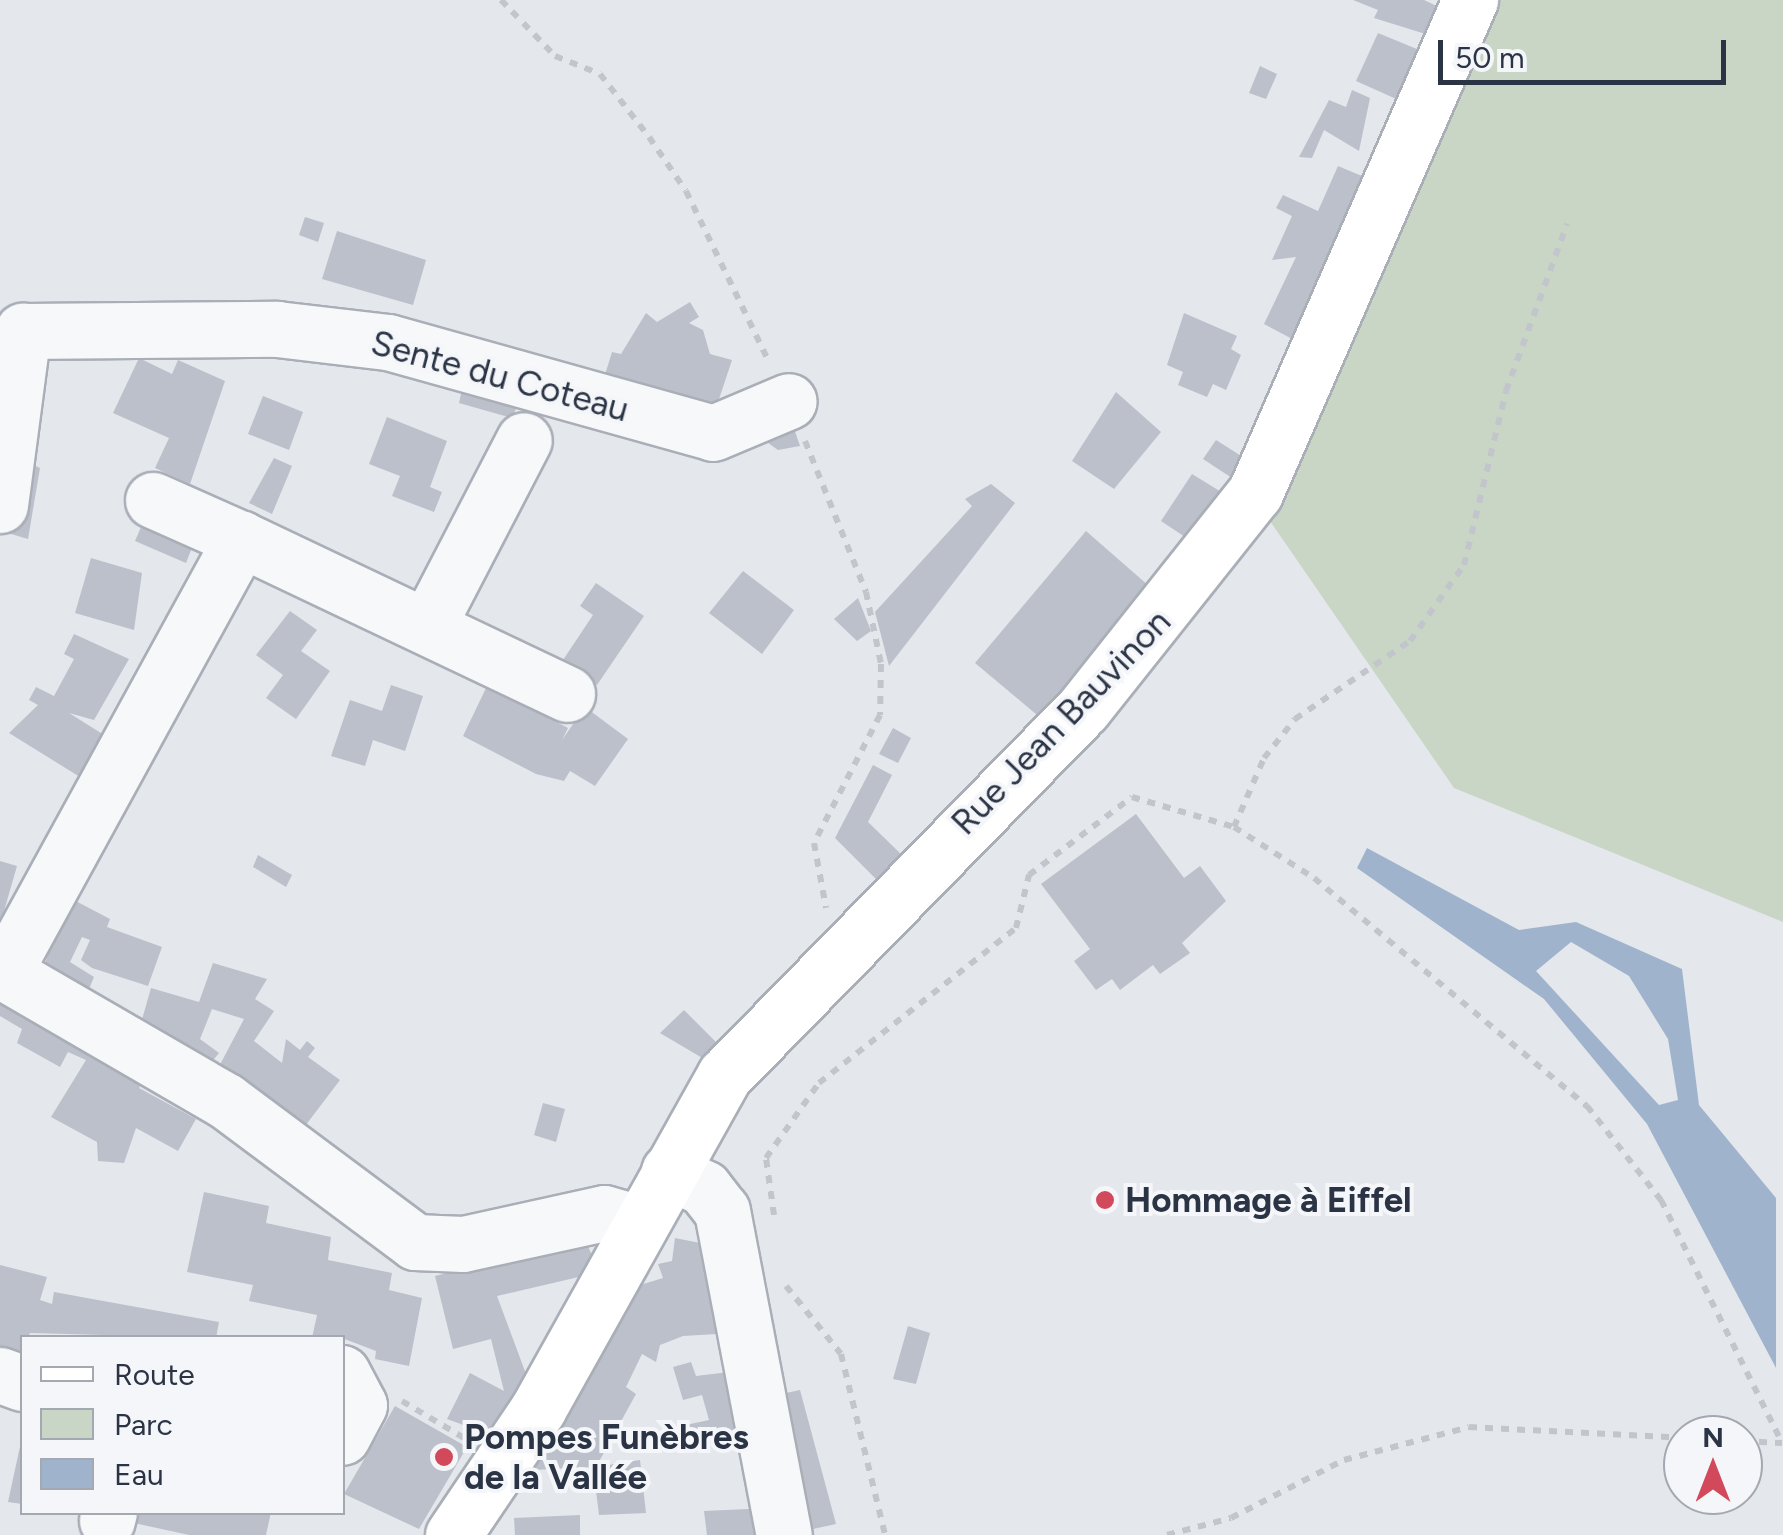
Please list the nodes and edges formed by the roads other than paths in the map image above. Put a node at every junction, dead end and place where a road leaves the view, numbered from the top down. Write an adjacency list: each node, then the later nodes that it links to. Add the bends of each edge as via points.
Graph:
1 (1470, 0): 10 (main road, Rue Jean Bauvinon, via 1255,492 1083,709 725,1075)
2 (789, 400): 5 (street, Sente du Coteau, via 712,433 388,342 277,329 23,331)
3 (524, 440): 7 (street)
4 (153, 500): 6 (street)
5 (0, 504)
6 (241, 538): 7 (street); 9 (street)
7 (428, 626): 8 (street)
8 (567, 694)
9 (2, 971): 11 (street, via 226,1101 415,1242 462,1244 604,1213)
10 (669, 1171): 11 (main road, Rue Jean Bauvinon); 13 (street, via 704,1188 722,1211)
11 (638, 1223): 12 (main road, Rue Jean Bauvinon)
12 (453, 1535)
13 (784, 1535)

